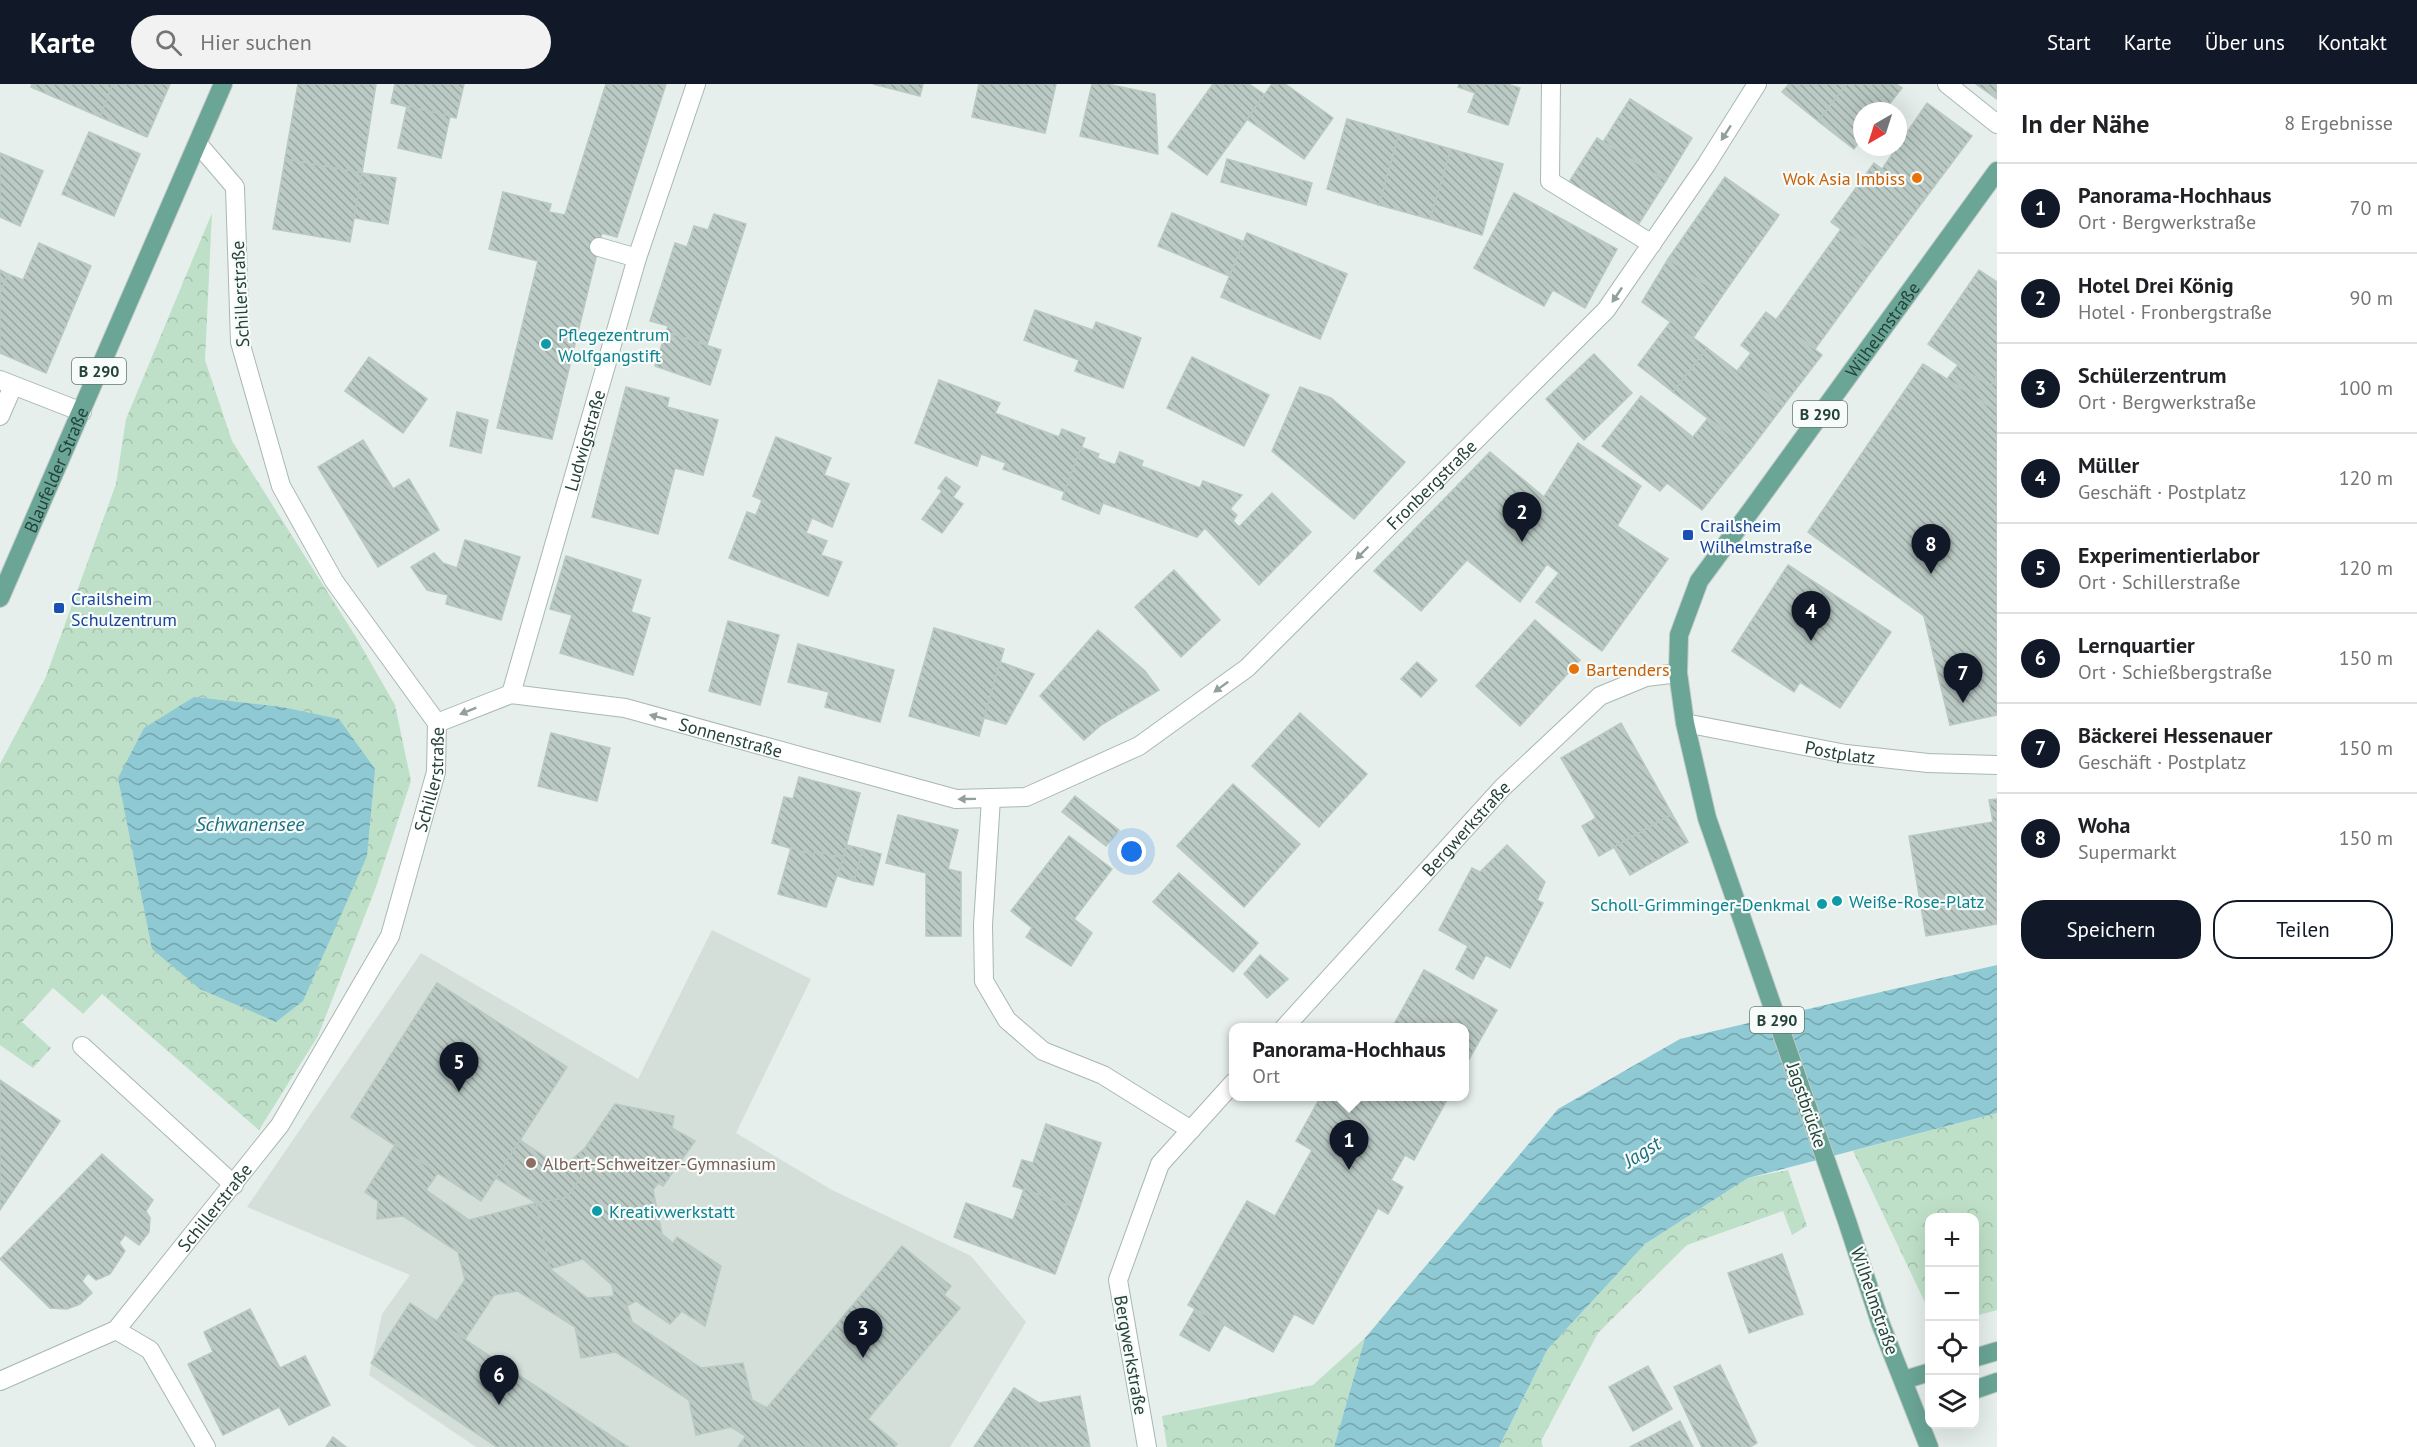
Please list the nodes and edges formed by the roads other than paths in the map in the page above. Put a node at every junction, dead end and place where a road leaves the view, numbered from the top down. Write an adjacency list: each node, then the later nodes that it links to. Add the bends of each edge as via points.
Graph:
1 (223, 84): 7 (main road, B 290)
2 (696, 84): 11 (street, Ludwigstraße)
3 (1551, 84): 9 (street, via 1550,181)
4 (1757, 84): 9 (street, Fronbergstraße, one-way to 9)
5 (1947, 84): 6 (street)
6 (1997, 124)
7 (199, 145): 13 (main road, Blaufelder Straße / B 290); 18 (street, Schillerstraße, via 235,187 240,342 281,486 334,581)
8 (1997, 171): 16 (main road, Wilhelmstraße / B 290, via 1699,581 1680,635)
9 (1652, 244): 21 (street, Fronbergstraße, one-way to 21, via 1606,310 1247,668 1138,746)
10 (599, 247): 11 (street)
11 (637, 258): 17 (street, Ludwigstraße)
12 (7, 383): 13 (street); 14 (street)
13 (82, 412): 15 (main road, Blaufelder Straße / B 290)
14 (0, 416)
15 (0, 598)
16 (1678, 673): 19 (main road, Wilhelmstraße / B 290); 24 (street, Bergwerkstraße, via 1646,677 1600,696 1503,787)
17 (511, 694): 18 (street, Sonnenstraße, one-way to 18); 22 (street, Sonnenstraße, one-way to 17, via 956,799 625,708)
18 (437, 723): 28 (street, Schillerstraße, via 435,772 390,936 285,1118)
19 (1686, 723): 20 (street, Postplatz, via 1846,754 1928,763); 23 (main road, Wilhelmstraße / B 290)
20 (1997, 765)
21 (1026, 797): 22 (street, Sonnenstraße)
22 (991, 798): 27 (street, via 983,925 984,981 1007,1020 1043,1051 1103,1075)
23 (1707, 818): 29 (main road, Jagstbrücke / B 290)
24 (1289, 1023)
25 (82, 1046): 28 (street)
26 (1229, 1087): 27 (street, Bergwerkstraße)
27 (1191, 1130): 40 (street, Bergwerkstraße, via 1160,1164 1118,1280)
28 (234, 1185): 30 (street, Schillerstraße)
29 (1847, 1221): 34 (main road, Wilhelmstraße / B 290, via 1881,1325)
30 (116, 1330): 35 (street, Schillerstraße); 39 (street, via 150,1350)
31 (1997, 1351): 32 (main road)
32 (1979, 1356)
33 (1925, 1373): 34 (main road)
34 (1904, 1380): 38 (main road, Wilhelmstraße)
35 (0, 1381)
36 (1997, 1382): 37 (main road)
37 (1979, 1388)
38 (1922, 1408): 41 (main road, Wilhelmstraße)
39 (206, 1447)
40 (1147, 1447)
41 (1929, 1447)

